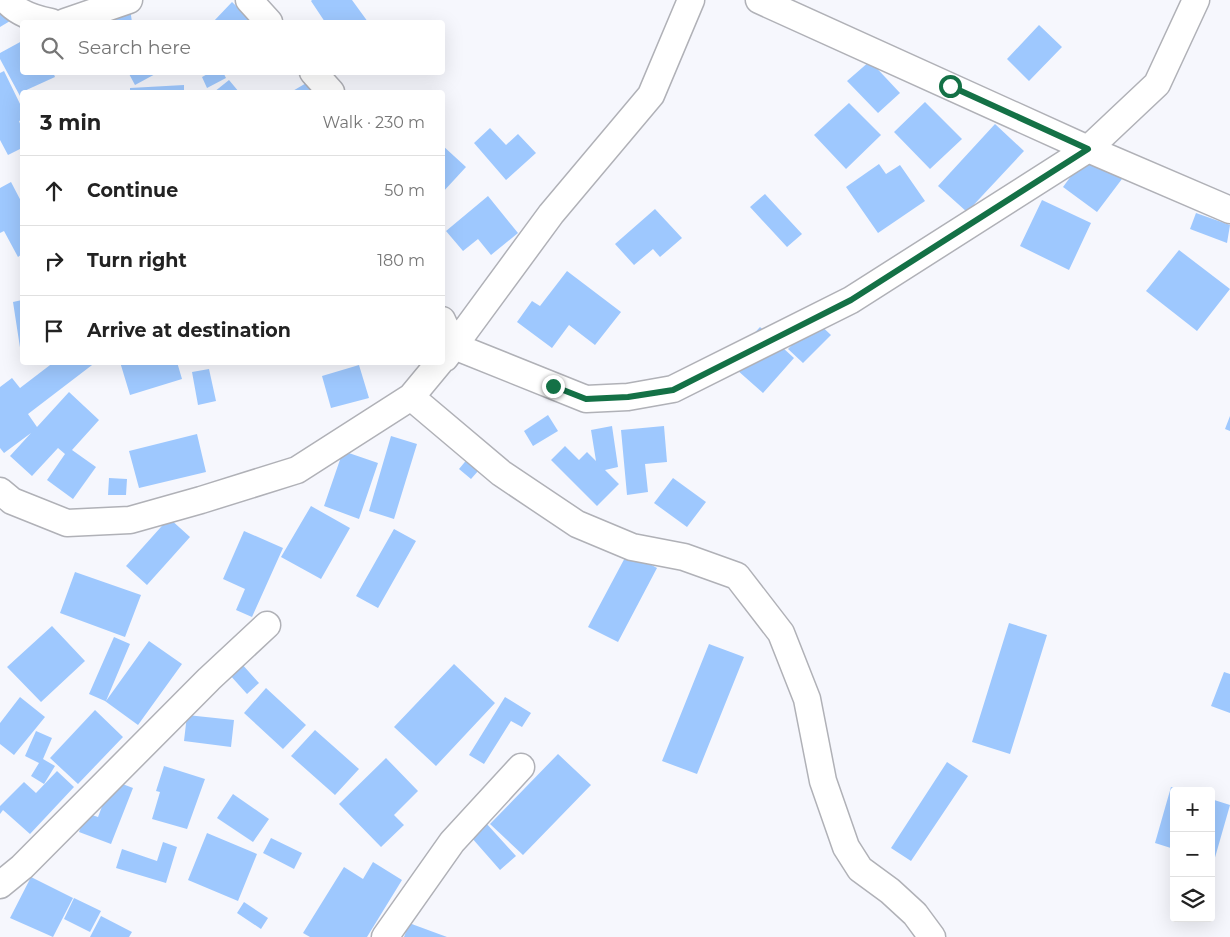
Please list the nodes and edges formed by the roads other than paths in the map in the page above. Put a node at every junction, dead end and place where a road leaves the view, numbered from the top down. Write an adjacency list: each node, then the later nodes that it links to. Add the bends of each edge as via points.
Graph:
1 (6, 0): 7 (street, via 12,7)
2 (129, 0): 8 (street)
3 (249, 0): 9 (street)
4 (691, 0): 14 (street, via 651,95 551,214)
5 (760, 0): 12 (street)
6 (1196, 0): 12 (street, via 1157,84)
7 (42, 20)
8 (71, 20)
9 (267, 20)
10 (316, 75): 11 (street)
11 (329, 90)
12 (1088, 149): 13 (street); 14 (street, via 851,300 673,390 586,399)
13 (1230, 210)
14 (446, 356)
15 (438, 365): 16 (street)
16 (411, 397): 17 (street, via 297,470 130,520 67,523 12,501); 22 (street, via 501,473 577,524 632,547 684,557 737,576 781,633 807,700 823,781 846,846 860,869 915,914)
17 (0, 492)
18 (267, 625): 20 (street)
19 (521, 768): 21 (street, via 452,842)
20 (0, 885)
21 (385, 937)
22 (932, 937)

